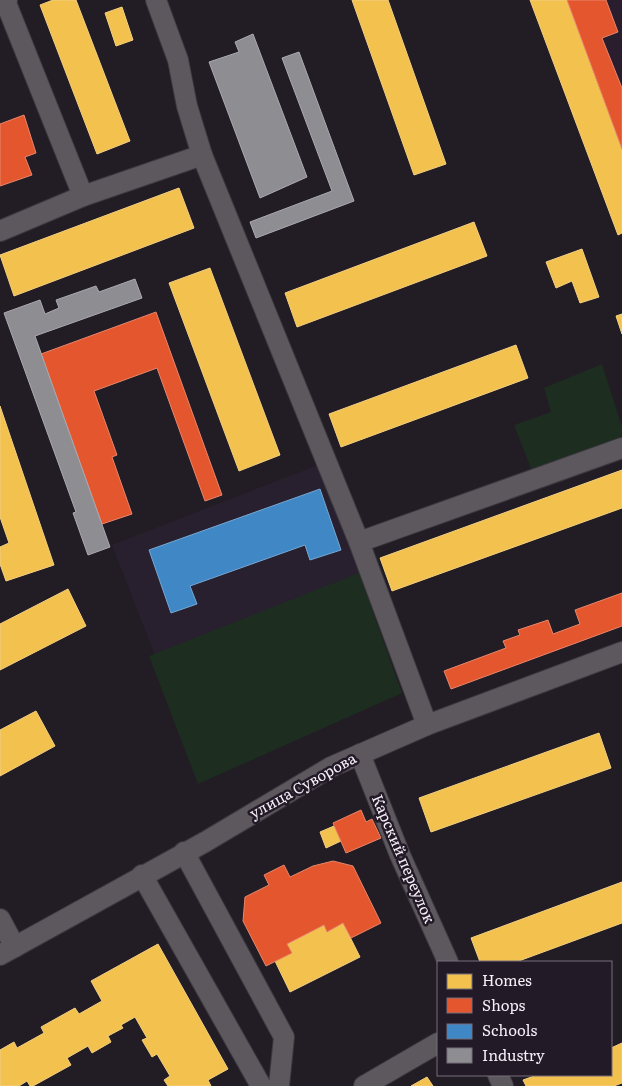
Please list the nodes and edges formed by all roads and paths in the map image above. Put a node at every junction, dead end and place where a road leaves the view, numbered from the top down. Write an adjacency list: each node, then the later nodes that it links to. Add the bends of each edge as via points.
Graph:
1 (7, 0): 4 (street)
2 (156, 0): 3 (street, via 178,60 187,106)
3 (202, 155): 4 (street); 7 (street)
4 (83, 196): 5 (street)
5 (0, 231)
6 (622, 448): 7 (street)
7 (359, 542): 9 (street)
8 (622, 652): 9 (street, улица Суворова)
9 (427, 725): 10 (street, улица Суворова)
10 (360, 754): 11 (street, улица Суворова); 15 (street, Карский переулок, via 400,855)
11 (184, 852): 12 (street, улица Суворова); 18 (street, via 284,1037)
12 (142, 875): 14 (street, улица Суворова); 17 (street)
13 (0, 919): 14 (street)
14 (8, 951)
15 (448, 961)
16 (437, 1044): 19 (street)
17 (261, 1086)
18 (278, 1086)
19 (364, 1086)

